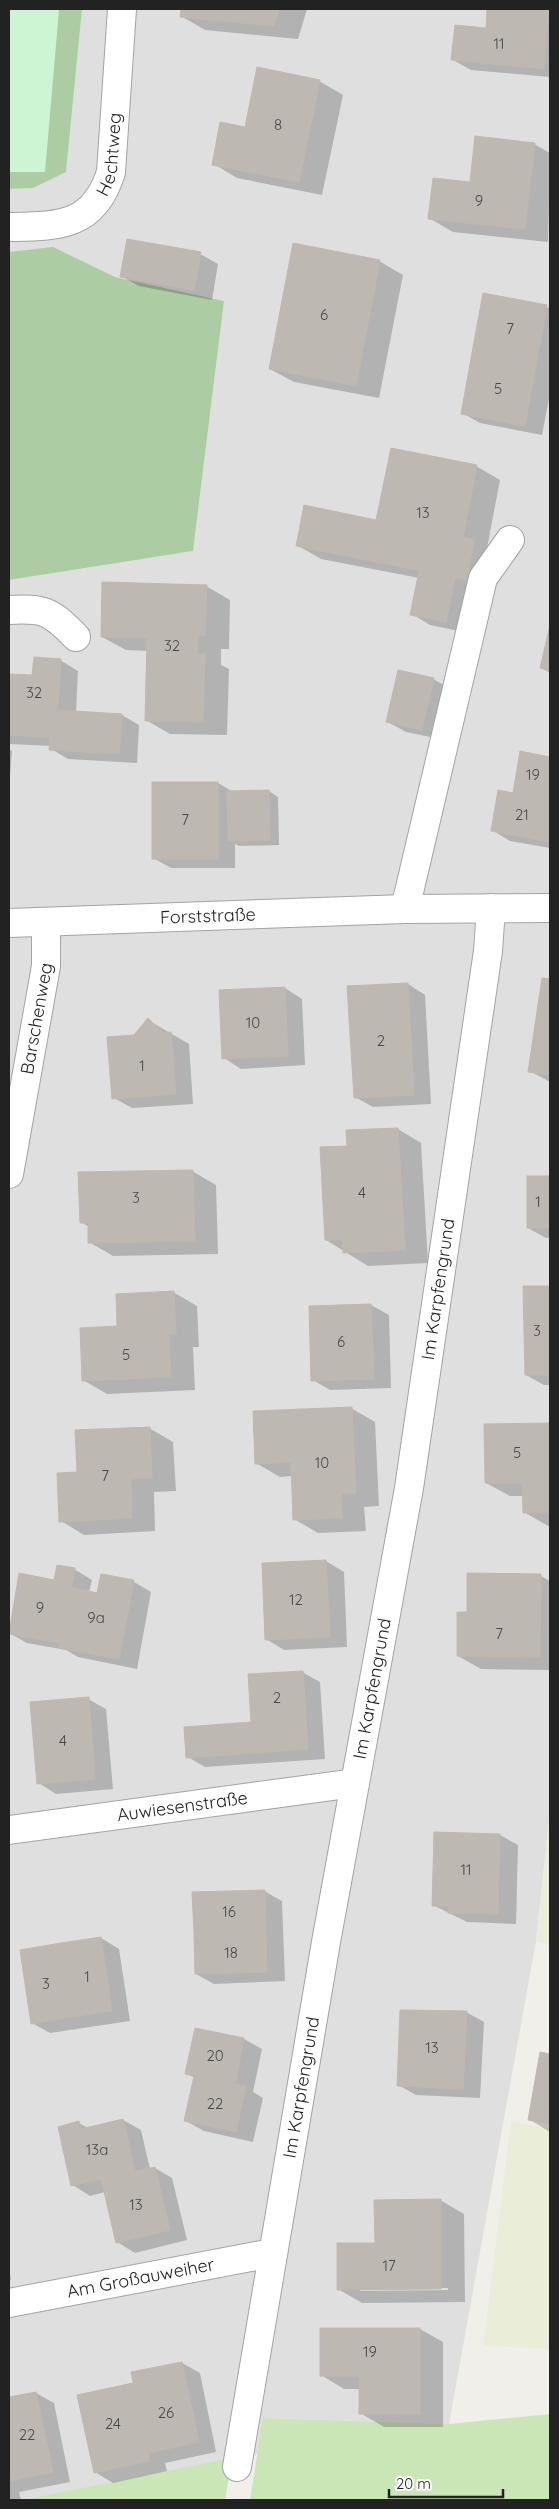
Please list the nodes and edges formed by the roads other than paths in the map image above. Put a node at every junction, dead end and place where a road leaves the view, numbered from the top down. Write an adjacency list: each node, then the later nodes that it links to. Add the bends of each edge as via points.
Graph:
1 (122, 9): 2 (street, Hechtweg, via 111,172 106,187 96,204 81,218 42,227)
2 (9, 227)
3 (510, 540): 8 (street, via 483,578)
4 (9, 610): 5 (street, via 40,609 60,620)
5 (76, 637)
6 (491, 908): 7 (street, Forststraße); 8 (street, Forststraße); 12 (street, Im Karpfengrund, via 488,951 408,1488)
7 (550, 908)
8 (405, 909): 9 (street, Forststraße)
9 (46, 922): 10 (street, Forststraße); 11 (street, Barschenweg, via 46,966)
10 (9, 923)
11 (9, 1174)
12 (355, 1783): 13 (street, Auwiesenstraße); 14 (street, Im Karpfengrund)
13 (9, 1830)
14 (272, 2253): 15 (street, Am Großauweiher); 16 (street, Im Karpfengrund)
15 (9, 2303)
16 (238, 2468)

